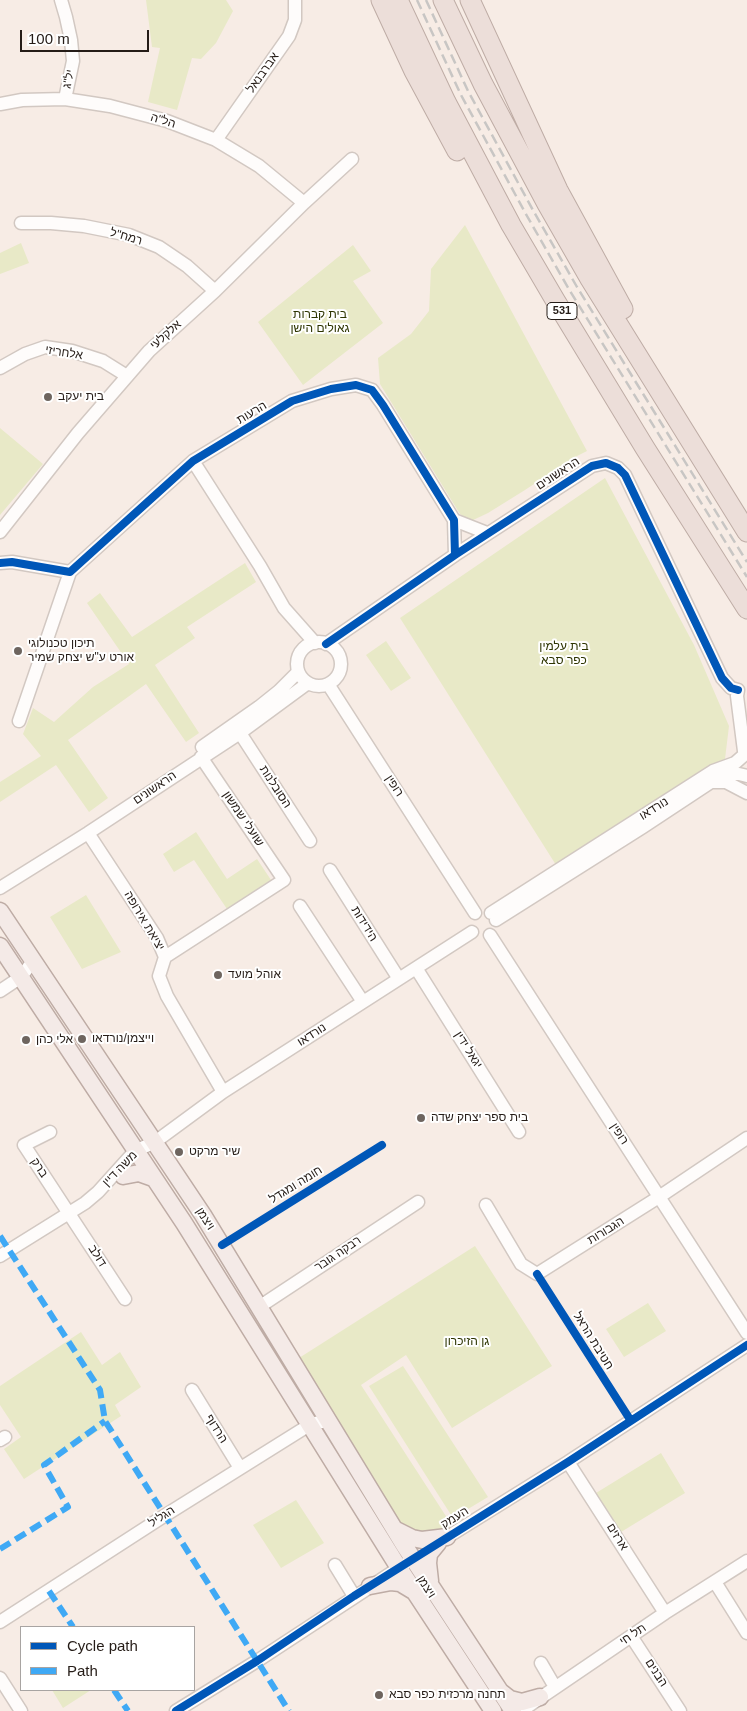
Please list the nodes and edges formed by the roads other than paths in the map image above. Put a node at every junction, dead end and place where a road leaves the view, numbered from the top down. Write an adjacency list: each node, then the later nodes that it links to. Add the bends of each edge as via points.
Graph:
1 (60, 0): 7 (street, יל"ג, via 71,40 73,62)
2 (295, 0): 9 (street, אברבנאל, via 295,20 289,36)
3 (382, 0): 16 (highway, via 445,130 500,223)
4 (398, 0): 16 (highway, 531, via 488,184)
5 (443, 0): 18 (highway, via 482,84 547,204)
6 (470, 0): 18 (highway, via 558,190)
7 (65, 98): 8 (street, הל"ה); 9 (street, הל"ה, via 158,119)
8 (0, 104)
9 (216, 140): 11 (street, הל"ה, via 259,166)
10 (352, 159): 11 (street, אלקלעי)
11 (304, 203): 13 (street, אלקלעי)
12 (21, 223): 13 (street, רמח"ל, via 76,226 129,236 159,247)
13 (215, 291): 15 (street, אלקלעי, via 149,350)
14 (0, 368): 15 (street, אלחריזי, via 24,354 45,347 103,361)
15 (127, 376): 20 (street, אלקלעי)
16 (646, 448): 26 (highway, 531)
17 (193, 461): 19 (street, הרעות, via 292,401 331,388 356,385 372,390 383,405); 25 (street, הרעות); 27 (street, via 284,608)
18 (716, 482): 21 (highway)
19 (454, 520): 22 (street); 23 (street)
20 (0, 532)
21 (747, 532)
22 (487, 533): 23 (street, הראשונים); 31 (street, הראשונים, via 592,466 606,463 618,468 630,484 722,678 731,688)
23 (455, 555): 27 (street, הראשונים)
24 (0, 563): 25 (street, via 12,562)
25 (70, 572): 32 (street, הרעות)
26 (747, 609)
27 (320, 644): 28 (street, via 302,651 298,657); 30 (street, via 337,653 340,667 334,680)
28 (298, 672): 29 (street); 44 (street, הראשונים, via 259,706 198,750)
29 (308, 683): 30 (street); 34 (street, הראשונים)
30 (328, 684): 48 (street, רופין)
31 (742, 688): 33 (street, via 737,696)
32 (19, 722)
33 (744, 728): 35 (street)
34 (240, 732): 36 (street, הראשונים); 42 (street, הסובלנות)
35 (744, 752): 37 (street); 49 (street, נורדאו, via 735,763 713,771)
36 (202, 757): 41 (street, הראשונים); 53 (street, שועלי שמשון, via 284,880)
37 (747, 771)
38 (747, 776): 39 (street, נורדאו, via 732,774)
39 (711, 782): 40 (street, via 726,782); 49 (street, נורדאו)
40 (747, 793)
41 (88, 833): 45 (street, הראשונים); 53 (street, יציאת אירופה, via 157,938)
42 (310, 841)
43 (330, 870): 57 (street, הידידות)
44 (0, 879)
45 (0, 888)
46 (300, 906): 59 (street)
47 (0, 911): 54 (main road, ויצמן)
48 (475, 913): 49 (street, via 483,910); 50 (street, via 470,920)
49 (493, 917): 51 (street, via 495,929)
50 (472, 932): 51 (street, via 478,936); 55 (street, נורדאו)
51 (490, 935): 69 (street, רופין)
52 (2, 948): 56 (main road, ויצמן); 58 (street, via 8,974)
53 (165, 958): 60 (street, יציאת אירופה, via 159,976 167,996)
54 (33, 961): 56 (street); 64 (main road, ויצמן)
55 (416, 968): 57 (street, נורדאו); 62 (street, יגאל ידין)
56 (21, 977): 58 (street); 65 (main road, ויצמן)
57 (398, 979): 59 (street, נורדאו)
58 (1, 991)
59 (363, 1002): 60 (street, נורדאו)
60 (223, 1092): 64 (street, נורדאו)
61 (50, 1132): 72 (street, ברק, via 24,1145)
62 (519, 1132)
63 (747, 1138): 69 (street, הגבורות)
64 (155, 1142): 65 (street, משה דיין); 75 (main road, ויצמן)
65 (139, 1156): 66 (street, משה דיין); 67 (main road, ויצמן); 68 (street, משה דיין)
66 (123, 1176): 67 (main road, via 139,1173); 68 (street, משה דיין)
67 (153, 1178): 80 (main road, ויצמן)
68 (98, 1192): 72 (street, משה דיין)
69 (659, 1197): 71 (street, הגבורות, via 537,1274 521,1264); 76 (street, רופין)
70 (418, 1202): 75 (street, רבקה גובר)
71 (486, 1205)
72 (70, 1214): 73 (street, משה דיין); 74 (street, דולב)
73 (0, 1256)
74 (124, 1299)
75 (258, 1307): 79 (main road, ויצמן)
76 (747, 1333)
77 (747, 1345): 81 (street, העמק)
78 (192, 1390): 82 (street, הרדוף)
79 (328, 1420): 80 (street, הגליל); 83 (main road, ויצמן)
80 (310, 1425): 82 (street, הגליל); 86 (main road, ויצמן)
81 (568, 1462): 84 (street, העמק); 92 (street, ארזים)
82 (240, 1468): 93 (street, הגליל)
83 (394, 1529): 84 (main road, via 412,1538); 86 (main road, ויצמן)
84 (442, 1540): 86 (street, העמק); 90 (main road, via 429,1554)
85 (747, 1561): 88 (street, תל חי)
86 (406, 1563): 89 (street, העמק); 90 (main road, ויצמן)
87 (335, 1565): 91 (street)
88 (715, 1582): 92 (street, תל חי); 94 (street)
89 (370, 1586): 90 (main road, via 391,1582); 91 (street, העמק)
90 (424, 1590): 99 (main road, ויצמן); 103 (main road, ויצמן)
91 (354, 1596): 102 (street, העמק)
92 (665, 1613): 95 (street, תל חי)
93 (2, 1618)
94 (747, 1633)
95 (631, 1636): 98 (street, תל חי); 106 (street, הבנים)
96 (541, 1663): 98 (street)
97 (0, 1678): 101 (street)
98 (555, 1687): 100 (street, תל חי)
99 (499, 1691): 100 (main road, via 516,1701 529,1701); 104 (main road, ויצמן)
100 (540, 1696): 105 (street, תל חי)
101 (21, 1711)
102 (176, 1711)
103 (493, 1711)
104 (513, 1711)
105 (521, 1711)
106 (680, 1711)

